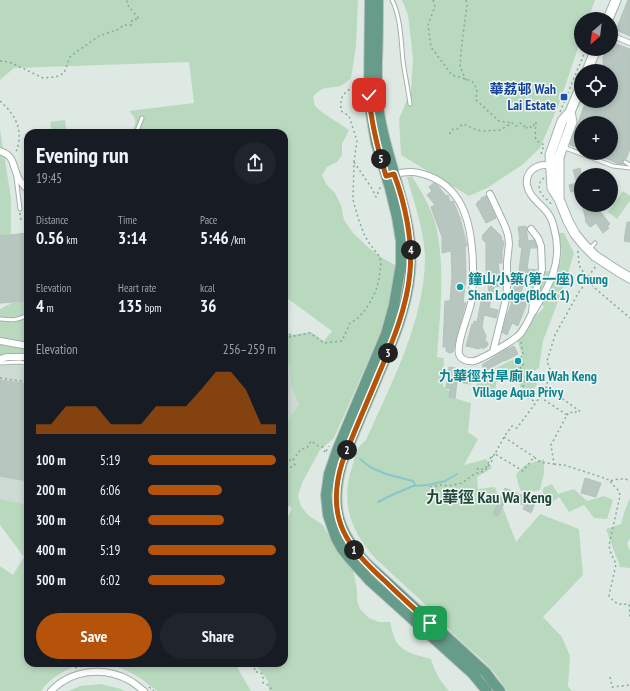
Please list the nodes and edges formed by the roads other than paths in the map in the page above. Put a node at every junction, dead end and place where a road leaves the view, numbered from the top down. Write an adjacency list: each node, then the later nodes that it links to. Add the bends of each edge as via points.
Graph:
1 (370, 0): 18 (main road, via 370,104 374,133)
2 (378, 0): 18 (main road, via 378,109 388,154)
3 (392, 0): 9 (lane, via 398,17)
4 (616, 0): 5 (main road)
5 (611, 12)
6 (618, 38): 7 (street)
7 (630, 43)
8 (574, 103): 12 (main road, via 562,121)
9 (410, 104)
10 (142, 118): 11 (lane)
11 (138, 129)
12 (563, 142): 15 (lane, via 614,166); 16 (main road); 16 (main road, via 550,155)
13 (0, 151): 17 (street, via 12,160)
14 (625, 162): 15 (lane)
15 (630, 166)
16 (554, 168): 24 (main road, via 552,188 571,228); 26 (street, via 543,165 534,168 527,180 531,194 547,212 554,226 558,250 552,276)
17 (15, 170): 19 (street); 21 (lane)
18 (388, 179): 31 (street, via 406,171 419,172 448,186 457,197 470,226 473,258 472,298 460,343 460,356 468,362); 38 (main road, via 401,241 397,292 386,334 333,461 327,490 328,514 342,549 358,569 472,673); 39 (main road, via 400,192 409,230 411,260 408,284 394,338 342,463 336,494 338,512 343,531 358,555 486,673)
19 (24, 186)
20 (490, 194): 31 (street, via 505,226 509,244 506,298)
21 (20, 210)
22 (531, 229): 26 (street, via 541,246 542,269)
23 (595, 243): 24 (lane)
24 (589, 251): 25 (main road)
25 (630, 278)
26 (532, 314): 31 (street, via 520,335)
27 (24, 317): 28 (lane, via 14,320)
28 (0, 319)
29 (0, 342): 30 (street)
30 (24, 345)
31 (493, 352)
32 (24, 357): 33 (street)
33 (0, 359)
34 (0, 363): 35 (lane)
35 (24, 363)
36 (51, 691): 37 (street, via 74,675 97,671 124,678)
37 (144, 691)
38 (487, 691)
39 (500, 691)

